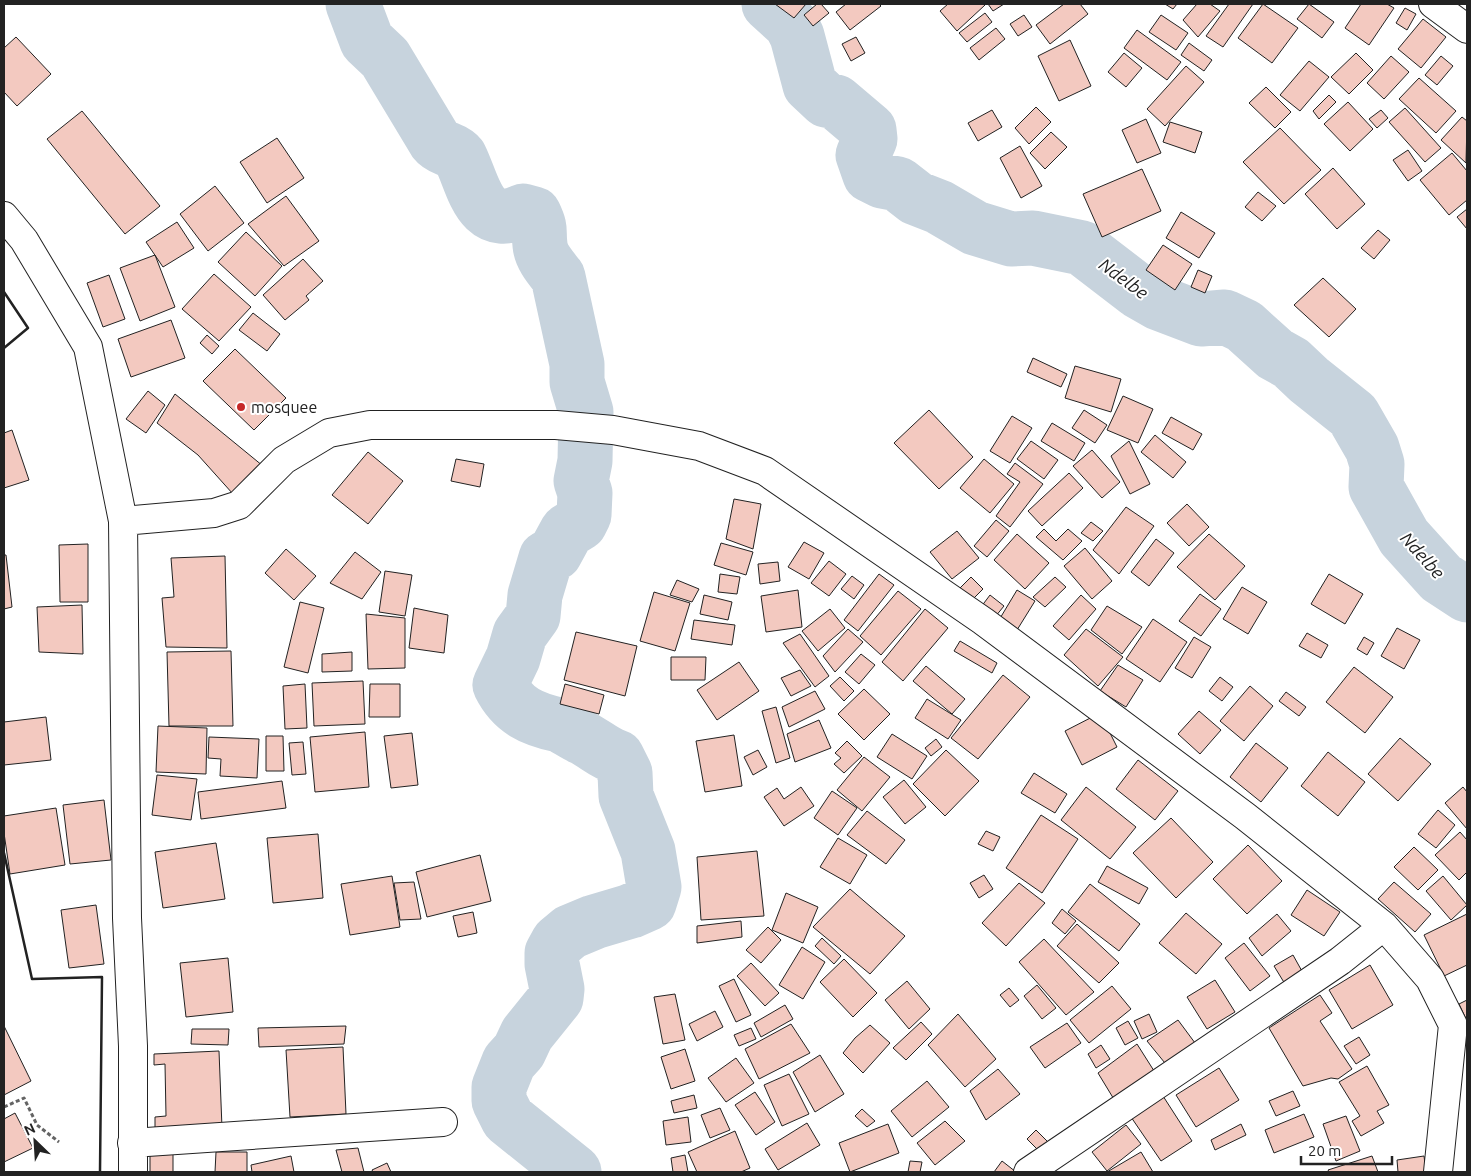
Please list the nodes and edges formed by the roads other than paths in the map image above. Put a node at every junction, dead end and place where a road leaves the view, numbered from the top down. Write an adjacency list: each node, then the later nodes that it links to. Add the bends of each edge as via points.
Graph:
1 (1433, 4): 2 (street)
2 (1467, 29)
3 (4, 216): 4 (street, via 24,240 88,347)
4 (123, 521): 5 (street, via 214,513 239,505 284,460 329,433 370,424 556,425 613,430 699,446 765,471 999,632 1245,816); 7 (street)
5 (1384, 926): 8 (street); 11 (street, via 1430,979 1453,1025)
6 (443, 1122): 7 (street)
7 (132, 1143): 9 (street)
8 (1062, 1163): 10 (street)
9 (133, 1172)
10 (1028, 1172)
11 (1438, 1172)

